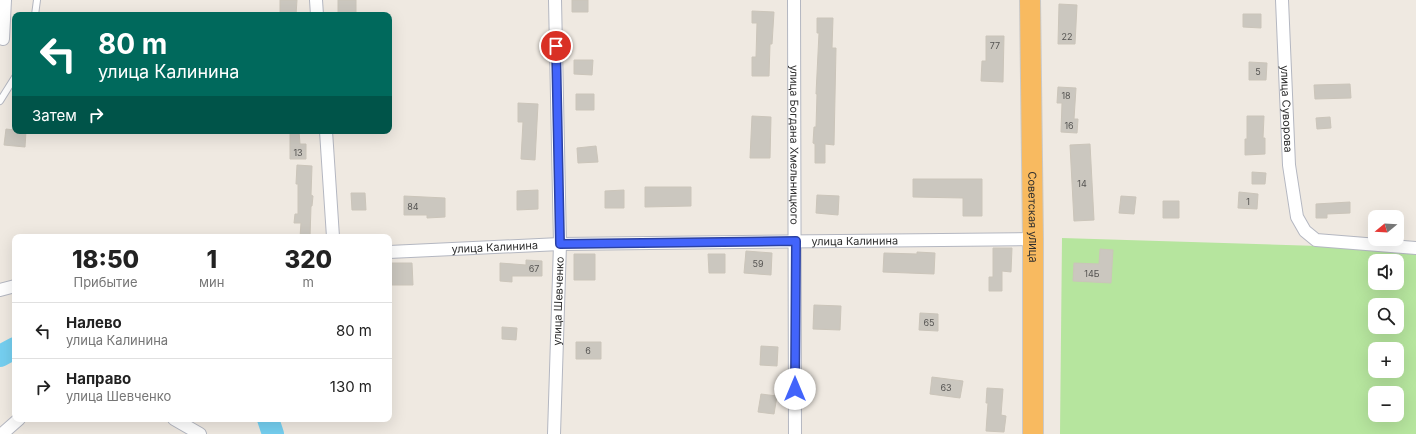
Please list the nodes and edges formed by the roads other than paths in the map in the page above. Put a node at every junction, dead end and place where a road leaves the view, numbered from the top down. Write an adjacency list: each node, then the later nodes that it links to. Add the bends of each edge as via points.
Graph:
1 (5, 0): 10 (street)
2 (37, 0): 8 (lane)
3 (316, 0): 9 (street)
4 (555, 0): 17 (street, улица Шевченко)
5 (794, 0): 16 (street, улица Богдана Хмельницкого)
6 (1030, 0): 15 (highway, Советская улица)
7 (1282, 0): 18 (street, улица Суворова, via 1289,166 1297,216 1305,232 1316,240)
8 (35, 12)
9 (317, 12)
10 (3, 38)
11 (12, 82): 12 (lane)
12 (0, 101)
13 (326, 134): 14 (street)
14 (333, 234)
15 (1033, 239): 16 (street, улица Калинина); 28 (highway, Советская улица)
16 (796, 241): 17 (street, улица Калинина); 27 (street, улица Богдана Хмельницкого)
17 (560, 244): 19 (street, улица Калинина); 26 (street, улица Шевченко)
18 (1416, 248)
19 (392, 252)
20 (12, 287): 21 (street)
21 (0, 290)
22 (16, 422): 24 (street)
23 (179, 422): 25 (street)
24 (2, 434)
25 (200, 434)
26 (554, 434)
27 (795, 434)
28 (1033, 434)

